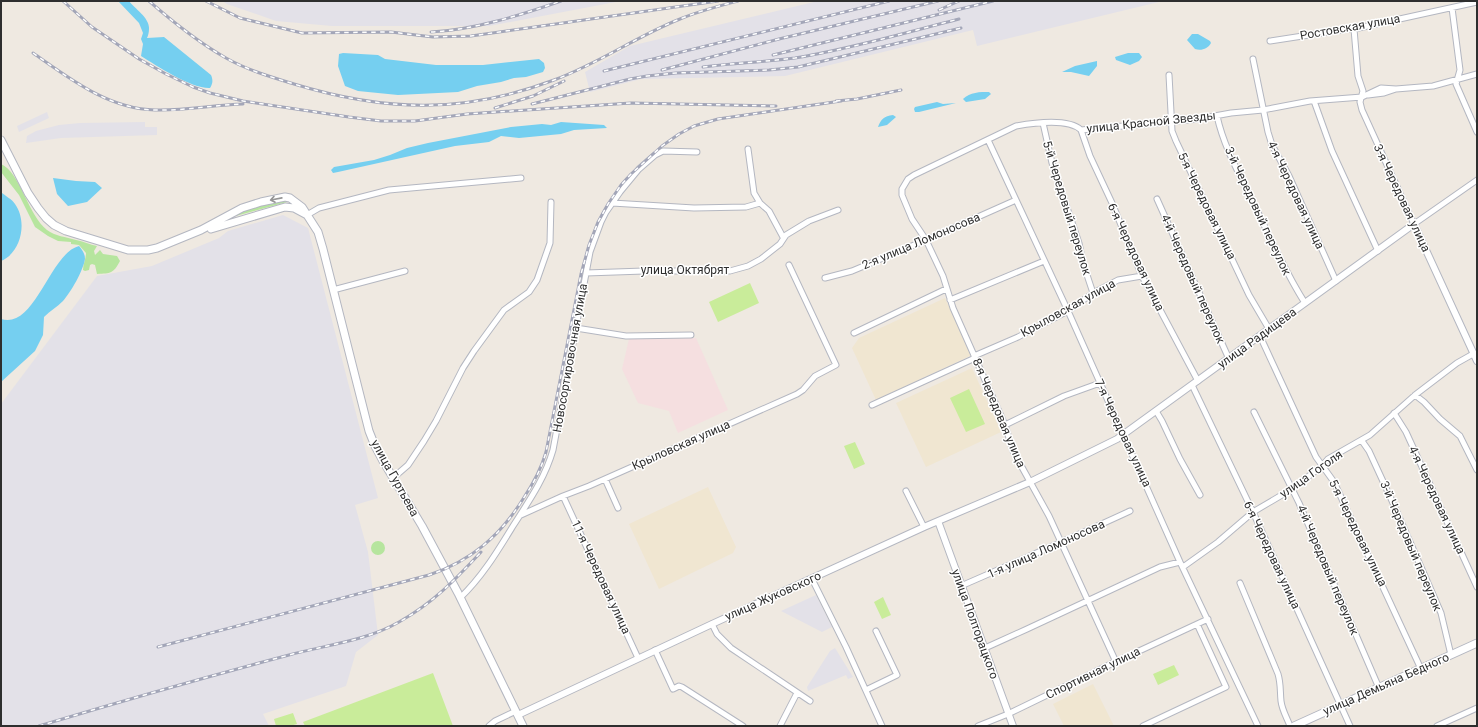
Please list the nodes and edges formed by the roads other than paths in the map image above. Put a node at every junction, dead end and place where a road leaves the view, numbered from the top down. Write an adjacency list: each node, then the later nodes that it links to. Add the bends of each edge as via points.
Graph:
1 (1477, 2): 2 (street, Ростовская улица)
2 (1452, 8): 3 (street, Ростовская улица); 8 (street, via 1460,70)
3 (1354, 29): 4 (street, Ростовская улица); 9 (street, 3-я Чередовая улица, via 1358,76)
4 (1270, 41)
5 (1253, 59): 11 (street, 4-я Чередовая улица)
6 (1477, 74): 8 (street, улица Красной Звезды)
7 (1169, 75): 13 (street, 5-я Чередовая улица)
8 (1456, 80): 9 (street, улица Красной Звезды, via 1433,86 1381,88); 16 (street, via 1457,88)
9 (1364, 96): 10 (street, улица Красной Звезды); 31 (street, 3-я Чередовая улица, via 1360,102 1362,110)
10 (1314, 101): 11 (street, улица Красной Звезды); 35 (street, via 1332,151)
11 (1263, 110): 12 (street, улица Красной Звезды); 42 (street, 4-я Чередовая улица, via 1272,145 1289,176)
12 (1217, 116): 13 (street, улица Красной Звезды); 47 (street, 3-й Чередовый переулок, via 1233,161 1288,275)
13 (1172, 120): 15 (street, улица Красной Звезды); 50 (street, 5-я Чередовая улица, via 1172,131 1176,141 1249,295)
14 (1043, 123): 15 (street, улица Красной Звезды, via 1072,124); 18 (street, улица Красной Звезды, via 1016,126); 45 (street, 5-й Чередовый переулок, via 1052,163)
15 (1081, 130): 40 (street, 6-я Чередовая улица)
16 (1477, 132)
17 (1, 140): 32 (main road, via 28,193 54,225 128,250 157,248)
18 (988, 140): 23 (street, улица Красной Звезды, via 914,174); 25 (street, 7-я Чередовая улица)
19 (748, 148): 28 (street, via 754,193)
20 (697, 152): 27 (street, Новосортировочная улица, via 660,152 639,169)
21 (521, 178): 30 (street, via 389,190 319,208)
22 (1477, 180): 31 (street, улица Радищева)
23 (904, 184): 34 (street, 8-я Чередовая улица, via 902,195 912,219)
24 (1157, 199): 56 (street, 4-й Чередовый переулок)
25 (1016, 200): 34 (street, 2-я улица Ломоносова); 36 (street, 7-я Чередовая улица)
26 (551, 202): 70 (street, via 550,243 537,280 529,292 504,310 463,368 424,442 408,465)
27 (612, 203): 28 (street, via 694,208 746,207); 39 (street, Новосортировочная улица, via 601,222 590,252)
28 (760, 203): 33 (street, via 769,211)
29 (838, 210): 33 (street, улица Октябрят, via 809,221)
30 (308, 215): 32 (main road, via 294,208 285,207); 32 (main road, one-way to 32, via 295,201 284,197 242,208); 44 (main road, улица Гуртьева, via 318,232)
31 (1414, 224): 35 (street, улица Радищева); 54 (street, 3-я Чередовая улица)
32 (189, 236)
33 (783, 238): 39 (street, улица Октябрят, via 780,244 761,259 730,272)
34 (926, 240): 41 (street, 2-я улица Ломоносова, via 852,271); 43 (street, 8-я Чередовая улица, via 943,276)
35 (1378, 251): 42 (street, улица Радищева)
36 (1044, 261): 46 (street); 48 (street, 7-я Чередовая улица)
37 (789, 265): 71 (street, Крыловская улица, via 836,365 815,376 797,394)
38 (405, 271): 44 (street)
39 (586, 273): 49 (street, Новосортировочная улица)
40 (1142, 276): 45 (street, Крыловская улица, via 1118,280); 59 (street, 6-я Чередовая улица)
41 (825, 278)
42 (1336, 281): 47 (street, улица Радищева)
43 (946, 289): 46 (street, 8-я Чередовая улица); 51 (street)
44 (333, 290): 70 (main road, улица Гуртьева, via 369,431)
45 (1093, 293): 48 (street, Крыловская улица)
46 (950, 300): 55 (street, 8-я Чередовая улица)
47 (1305, 303): 50 (street, улица Радищева)
48 (1068, 311): 55 (street, Крыловская улица); 58 (street, 7-я Чередовая улица)
49 (576, 328): 52 (street, via 626,336); 80 (street, Новосортировочная улица, via 550,459 541,482)
50 (1270, 329): 53 (street, улица Радищева)
51 (854, 333)
52 (691, 335)
53 (1260, 336): 56 (street, улица Радищева); 68 (street, 5-я Чередовая улица)
54 (1475, 354): 57 (street, 3-я Чередовая улица); 60 (street, улица Гоголя, via 1457,363)
55 (974, 357): 61 (street, Крыловская улица); 65 (street, 8-я Чередовая улица)
56 (1229, 359): 59 (street, улица Радищева)
57 (1477, 361)
58 (1100, 383): 65 (street, via 1064,396); 66 (street, 7-я Чередовая улица)
59 (1195, 383): 62 (street, улица Радищева); 79 (street, 6-я Чередовая улица)
60 (1415, 395): 64 (street, улица Гоголя); 69 (street, via 1460,436)
61 (872, 406)
62 (1156, 411): 66 (street, улица Радищева); 75 (street)
63 (1254, 412): 73 (street, 4-й Чередовый переулок)
64 (1394, 413): 67 (street, улица Гоголя); 88 (street, 4-я Чередовая улица, via 1406,432)
65 (1005, 425): 72 (street, 8-я Чередовая улица, via 1013,451)
66 (1124, 435): 72 (street, улица Радищева); 84 (street, 7-я Чередовая улица)
67 (1362, 441): 68 (street, улица Гоголя, via 1328,459); 98 (street, 3-й Чередовый переулок, via 1393,503 1441,613)
68 (1322, 466): 73 (street, улица Гоголя); 101 (street, 5-я Чередовая улица, via 1334,482)
69 (1477, 470)
70 (393, 478): 89 (main road, улица Гуртьева)
71 (604, 479): 76 (street, Крыловская улица); 77 (street)
72 (1030, 482): 81 (street, улица Жуковского); 83 (street, 8-я Чередовая улица)
73 (1292, 489): 79 (street, улица Гоголя); 102 (street, 4-й Чередовый переулок)
74 (906, 491): 82 (street)
75 (1200, 494)
76 (563, 496): 80 (street, Крыловская улица); 99 (street, 11-я Чередовая улица)
77 (618, 508)
78 (1130, 511): 83 (street, 1-я улица Ломоносова)
79 (1253, 512): 84 (street, улица Гоголя, via 1218,542); 106 (street, 6-я Чередовая улица)
80 (520, 516): 89 (street, Новосортировочная улица, via 475,584)
81 (938, 521): 82 (street, улица Жуковского); 87 (street, улица Полторацкого)
82 (924, 527): 85 (street, улица Жуковского)
83 (1061, 543): 87 (street, 1-я улица Ломоносова); 90 (street, 8-я Чередовая улица)
84 (1182, 564): 90 (street, улица Гоголя, via 1160,567); 91 (street, 7-я Чередовая улица)
85 (812, 579): 92 (street, улица Жуковского); 103 (street)
86 (1240, 583): 119 (street, via 1278,674 1281,700)
87 (961, 586): 96 (street, улица Полторацкого)
88 (1477, 587)
89 (460, 598): 108 (main road, улица Гуртьева)
90 (1089, 601): 96 (street, улица Гоголя); 100 (street, 8-я Чередовая улица)
91 (1208, 619): 93 (street, Спортивная улица); 118 (street, 7-я Чередовая улица)
92 (712, 624): 97 (street, улица Жуковского); 104 (street, via 717,634 731,648)
93 (1197, 624): 100 (street, Спортивная улица); 110 (street, via 1226,687)
94 (876, 631): 103 (street, via 897,675)
95 (1477, 643): 98 (main road, улица Демьяна Бедного)
96 (985, 648): 109 (street, улица Полторацкого)
97 (655, 650): 99 (street, улица Жуковского); 113 (street, via 673,689 682,687)
98 (1451, 655): 101 (main road, улица Демьяна Бедного)
99 (638, 658): 108 (street, улица Жуковского)
100 (1116, 662): 109 (street, Спортивная улица)
101 (1421, 668): 102 (main road, улица Демьяна Бедного)
102 (1379, 688): 106 (main road, улица Демьяна Бедного)
103 (866, 690): 115 (street)
104 (797, 693): 105 (street); 114 (street)
105 (810, 701)
106 (1340, 705): 120 (main road, улица Демьяна Бедного); 121 (street, 6-я Чередовая улица)
107 (1477, 708): 122 (street)
108 (517, 713): 111 (street, улица Жуковского); 112 (main road, улица Гуртьева)
109 (1008, 714): 116 (street, Спортивная улица); 117 (street, улица Полторацкого)
110 (1147, 725)
111 (489, 726)
112 (523, 726)
113 (743, 726)
114 (780, 726)
115 (882, 726)
116 (978, 726)
117 (1013, 726)
118 (1258, 726)
119 (1290, 726)
120 (1294, 726)
121 (1350, 726)
122 (1437, 726)

